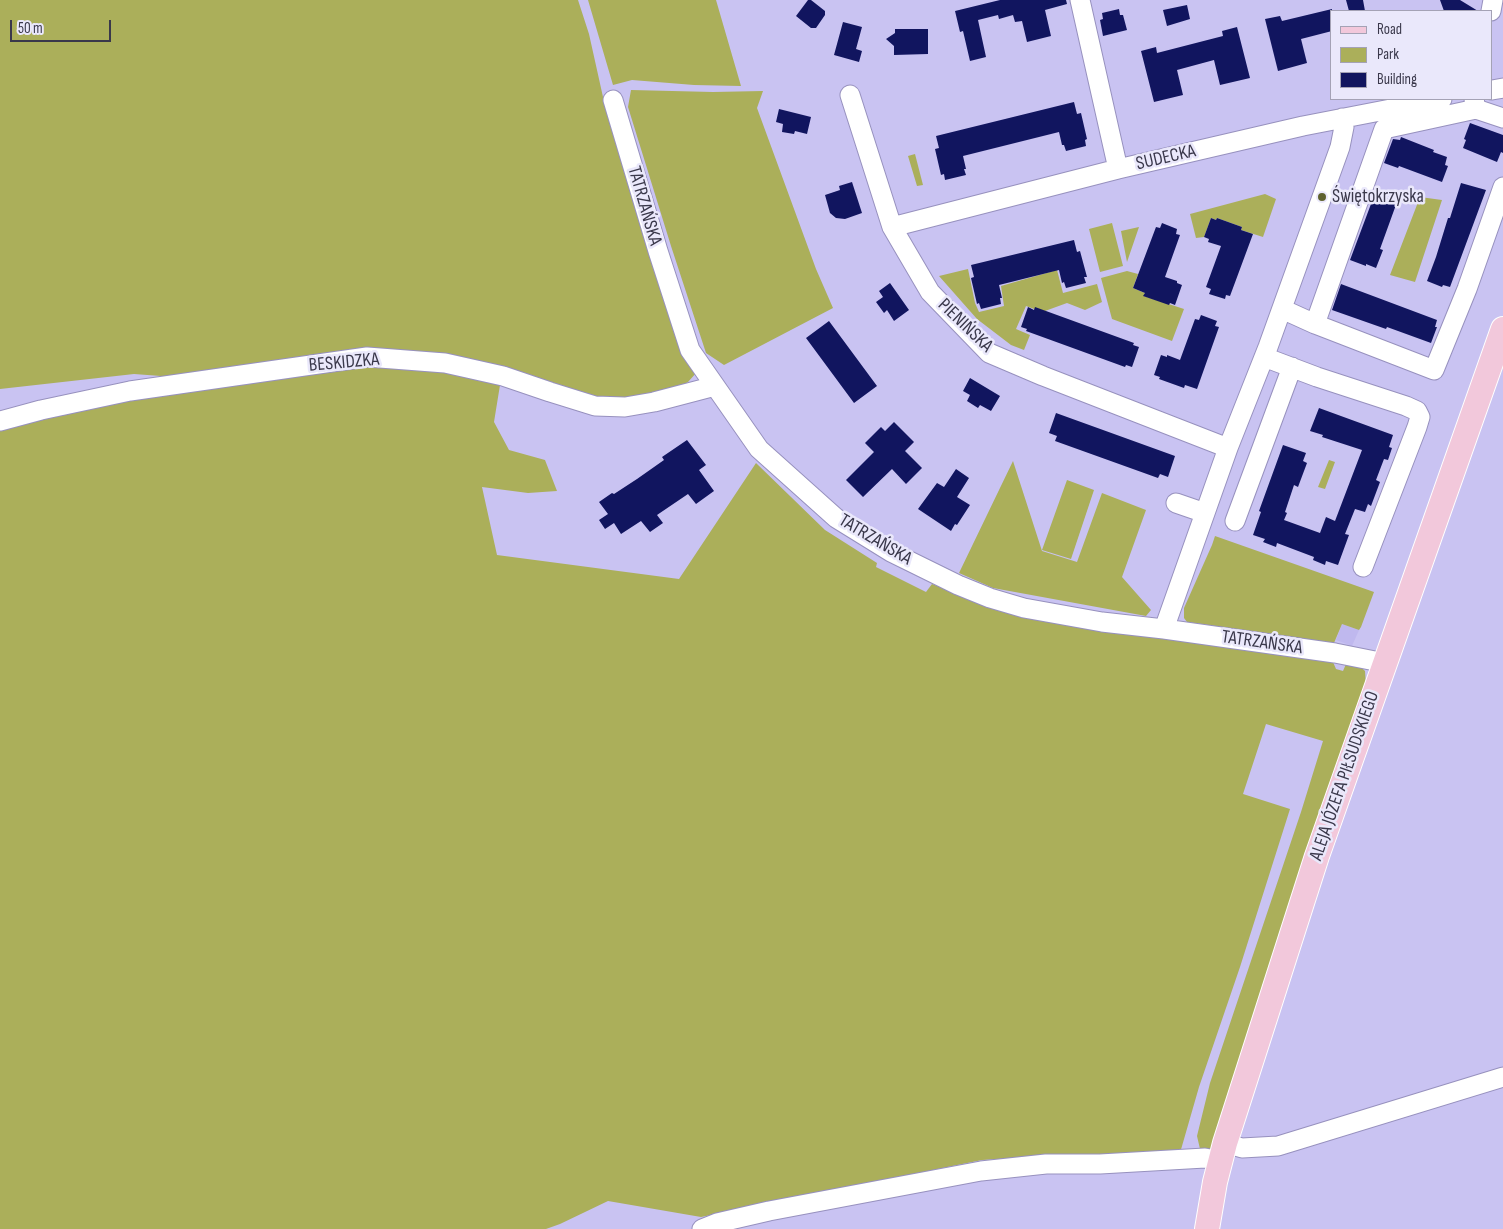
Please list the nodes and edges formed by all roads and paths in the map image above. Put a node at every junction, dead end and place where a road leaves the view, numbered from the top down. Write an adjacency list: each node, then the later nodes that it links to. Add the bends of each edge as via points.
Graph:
1 (1080, 0): 8 (street)
2 (850, 95): 10 (street, PIENIŃSKA)
3 (613, 100): 16 (street, TATRZAŃSKA, via 690,350)
4 (1437, 100): 6 (street, SUDECKA)
5 (1475, 104): 7 (street); 12 (street, via 1384,129)
6 (1342, 118): 8 (street, SUDECKA); 11 (street, via 1344,127 1340,148)
7 (1503, 118)
8 (1118, 169): 10 (street, SUDECKA)
9 (1503, 187): 12 (street, via 1434,370)
10 (892, 228): 18 (street, PIENIŃSKA, via 930,292 989,353)
11 (1282, 309): 12 (street); 14 (street)
12 (1315, 324)
13 (1503, 330): 24 (main road, ALEJA JÓZEFA PIŁSUDSKIEGO)
14 (1264, 357): 15 (street); 18 (street)
15 (1292, 367): 21 (street); 22 (street, via 1406,406 1417,411 1420,418)
16 (715, 386): 17 (street, BESKIDZKA, via 625,407 595,406 504,376 445,363 367,357 130,392); 23 (street, TATRZAŃSKA, via 759,449 836,518 891,552 958,585 1007,603 1073,617)
17 (0, 421)
18 (1228, 448): 20 (street)
19 (1176, 503): 20 (street)
20 (1205, 513): 23 (street)
21 (1235, 521)
22 (1363, 567)
23 (1164, 629): 24 (street, TATRZAŃSKA)
24 (1385, 662): 26 (main road, ALEJA JÓZEFA PIŁSUDSKIEGO, via 1320,846)
25 (1503, 1077): 26 (street, via 1278,1146)
26 (1223, 1152): 27 (street, via 1205,1158 1046,1164 981,1171 769,1211); 28 (main road, ALEJA JÓZEFA PIŁSUDSKIEGO)
27 (702, 1229)
28 (1207, 1229)

